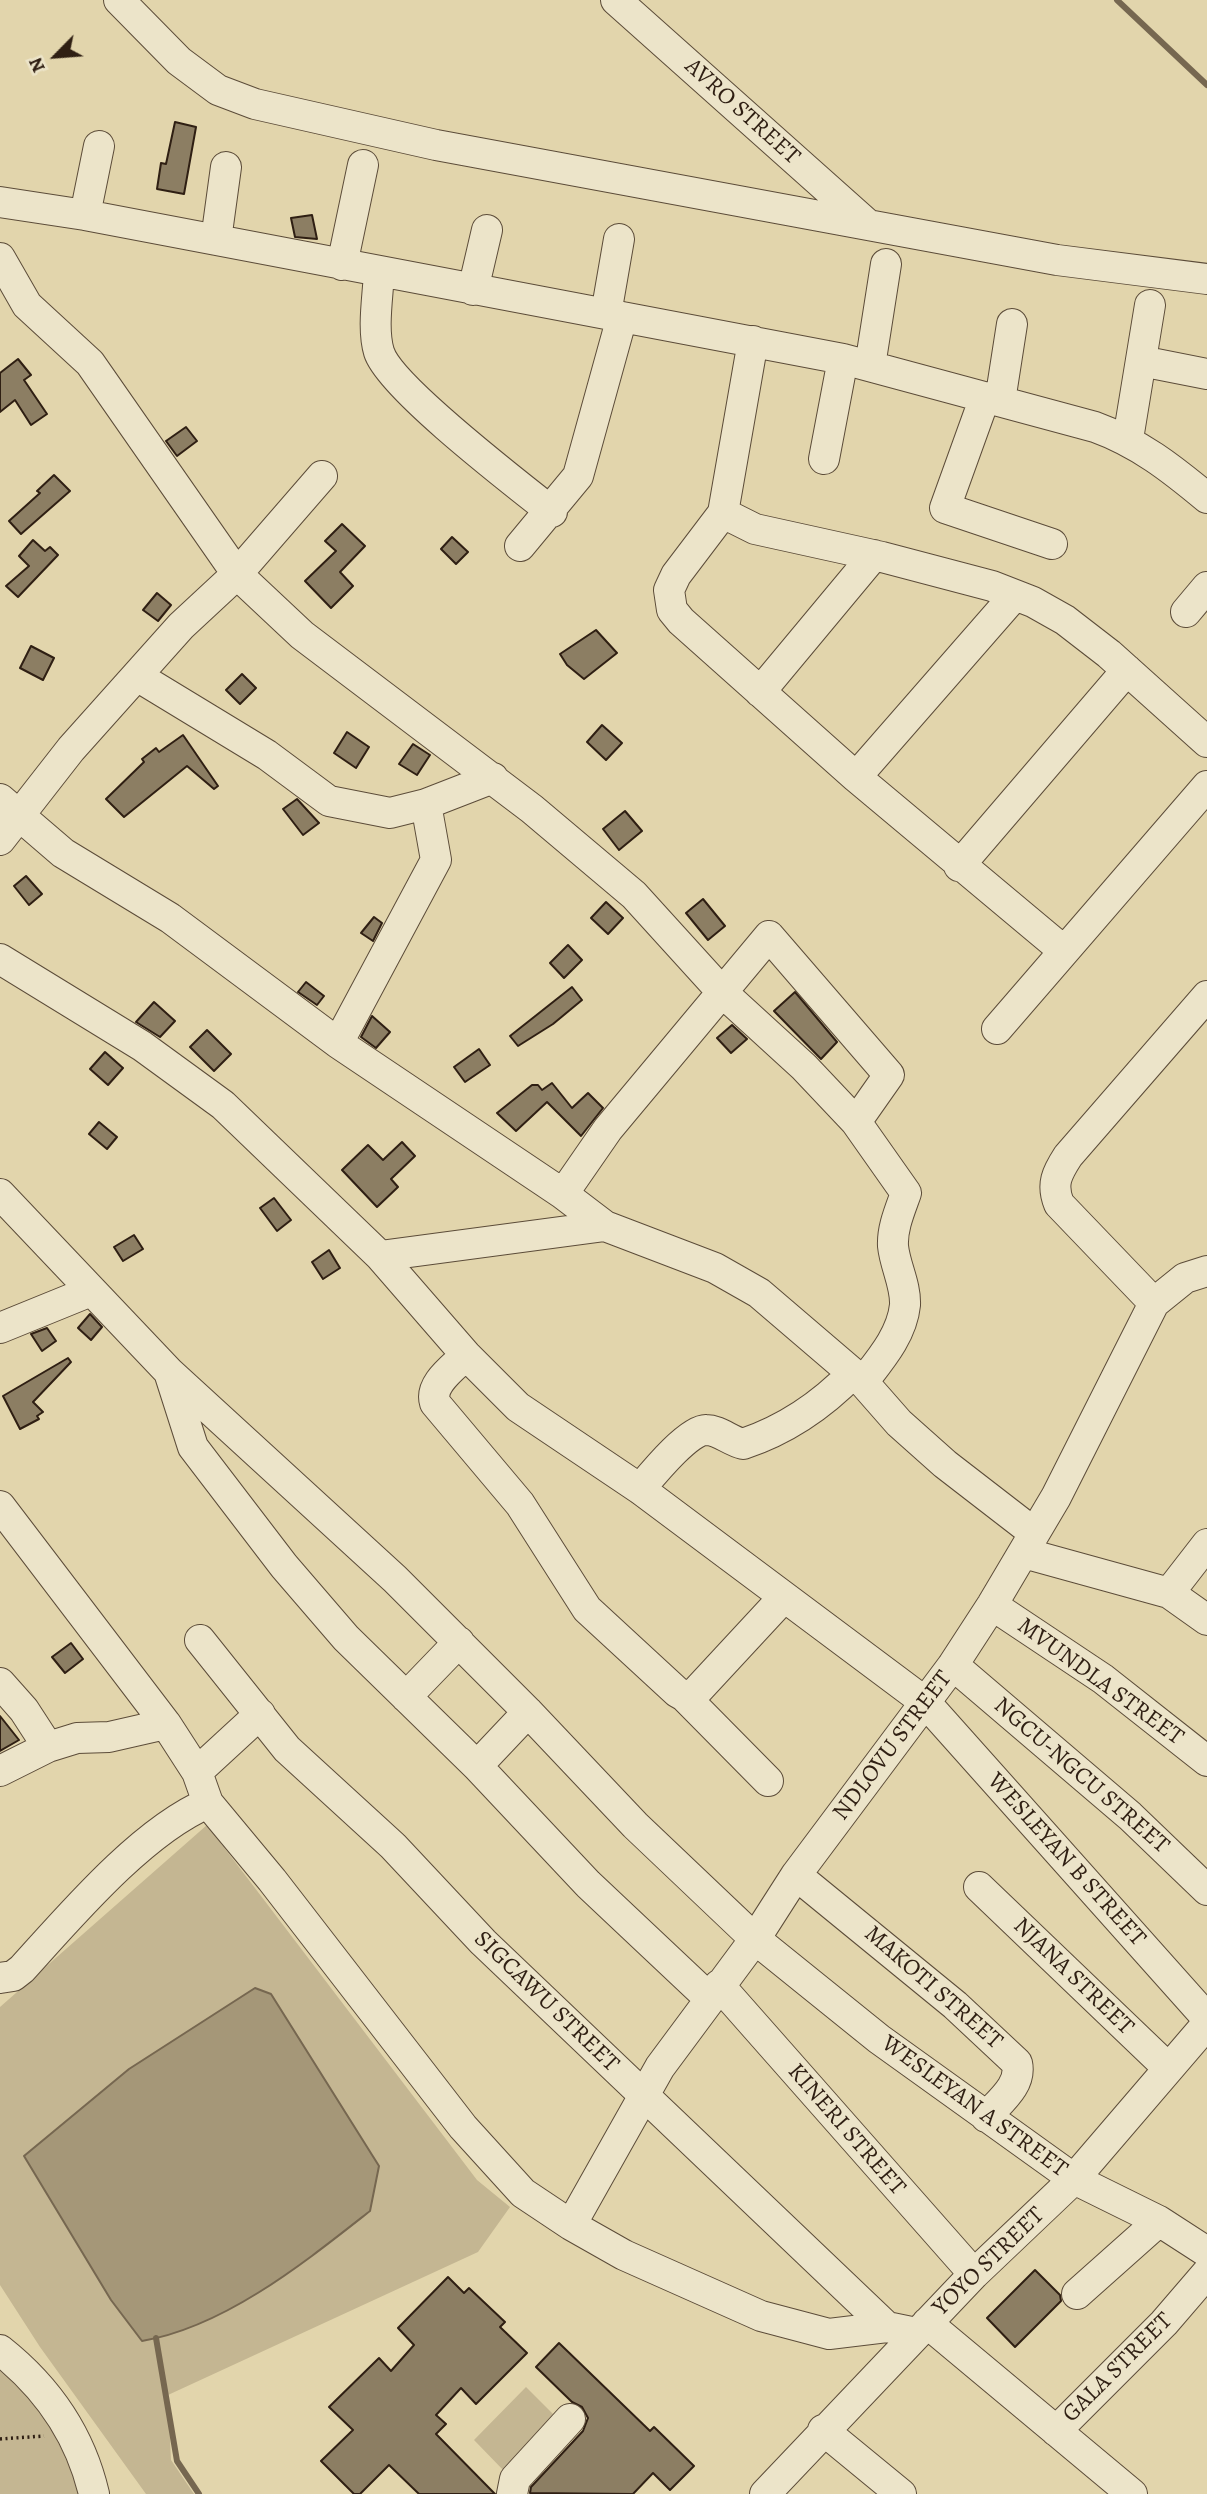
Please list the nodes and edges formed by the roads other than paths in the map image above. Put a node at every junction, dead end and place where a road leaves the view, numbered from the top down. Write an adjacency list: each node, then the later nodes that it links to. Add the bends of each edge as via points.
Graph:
1 (119, 0): 8 (street, via 179,61 218,90 255,104 436,145)
2 (630, 4): 8 (street, AVRO STREET)
3 (99, 146): 7 (street)
4 (363, 165): 14 (street)
5 (226, 167): 11 (street)
6 (0, 202): 7 (street)
7 (85, 215): 11 (street)
8 (868, 224): 16 (street, via 1057,260)
9 (487, 230): 17 (street)
10 (619, 239): 19 (street)
11 (216, 240): 14 (street)
12 (0, 258): 35 (street, via 27,304 97,372)
13 (886, 264): 23 (street)
14 (342, 265): 15 (street)
15 (379, 272): 17 (street); 30 (street, via 377,345 389,371)
16 (1207, 279)
17 (473, 290): 19 (street)
18 (1150, 305): 22 (street)
19 (614, 315): 21 (street); 30 (street, via 578,476)
20 (1012, 324): 25 (street)
21 (753, 341): 23 (street); 31 (street)
22 (1141, 361): 24 (street); 26 (street)
23 (856, 363): 25 (street); 27 (street)
24 (1207, 374)
25 (992, 399): 26 (street); 32 (street, via 945,508)
26 (1128, 439): 29 (street)
27 (824, 459)
28 (322, 476): 35 (street)
29 (1207, 498)
30 (552, 512): 33 (street)
31 (723, 513): 34 (street, via 755,529); 41 (street, via 676,575 670,600 681,621)
32 (1052, 544)
33 (520, 546)
34 (874, 555): 37 (street); 41 (street)
35 (237, 575): 40 (street, via 181,626); 44 (street, via 302,635)
36 (1207, 587): 38 (street)
37 (1015, 595): 39 (street, via 1065,620); 43 (street)
38 (1186, 612)
39 (1127, 670): 42 (street); 48 (street)
40 (137, 676): 46 (street, via 267,755 329,801 390,813); 47 (street)
41 (760, 692): 43 (street)
42 (1207, 743)
43 (856, 777): 48 (street)
44 (492, 778): 46 (street); 51 (street, via 634,895)
45 (1207, 786): 49 (street)
46 (426, 804): 54 (street, via 436,860)
47 (6, 819): 54 (street, via 170,918)
48 (959, 866): 49 (street)
49 (1064, 951): 53 (street)
50 (0, 959): 60 (street, WESLEYAN B STREET, via 142,1046 223,1105)
51 (723, 993): 55 (street); 55 (street, via 769,936 890,1075); 57 (street, via 608,1129)
52 (1207, 996): 63 (street, via 1068,1156 1055,1177 1059,1204)
53 (997, 1029)
54 (338, 1043): 57 (street)
55 (856, 1122): 67 (street, via 906,1193 893,1248 905,1305 900,1325 885,1353)
56 (0, 1194): 62 (street, WESLEYAN A STREET)
57 (563, 1194): 58 (street)
58 (605, 1226): 60 (street); 67 (street, via 715,1268 748,1287)
59 (1207, 1250): 61 (street, NDLOVU STREET)
60 (380, 1256): 65 (street, WESLEYAN B STREET)
61 (1196, 1275): 63 (street, NDLOVU STREET)
62 (91, 1291): 64 (street); 66 (street, WESLEYAN A STREET)
63 (1154, 1303): 70 (street, NDLOVU STREET)
64 (0, 1328)
65 (466, 1355): 68 (street, WESLEYAN B STREET, via 518,1407); 80 (street, via 435,1387 435,1403 520,1504 587,1609)
66 (169, 1372): 77 (street, WESLEYAN A STREET, via 291,1481); 81 (street, KINERI STREET, via 193,1447 320,1607)
67 (858, 1377): 68 (street, via 759,1439 743,1444 710,1430 699,1432 673,1452); 70 (street, via 900,1423)
68 (640, 1489): 73 (street, WESLEYAN B STREET)
69 (0, 1506): 85 (street)
70 (1028, 1543): 72 (street); 74 (street, NDLOVU STREET)
71 (1207, 1544): 72 (street)
72 (1169, 1593): 75 (street)
73 (784, 1597): 80 (street, via 695,1693); 82 (street, WESLEYAN B STREET)
74 (992, 1605): 78 (street, NDLOVU STREET); 87 (street, MVUNDLA STREET, via 1103,1678)
75 (1207, 1619)
76 (200, 1640): 84 (street, SIGCAWU STREET)
77 (458, 1642): 81 (street); 83 (street, WESLEYAN A STREET)
78 (953, 1665): 82 (street, NDLOVU STREET); 95 (street, NGCU-NGCU STREET, via 1130,1816)
79 (0, 1683): 86 (street)
80 (684, 1696): 91 (street)
81 (405, 1697): 88 (street, KINERI STREET)
82 (925, 1702): 93 (street, NDLOVU STREET); 99 (street, WESLEYAN B STREET)
83 (528, 1712): 88 (street); 96 (street, WESLEYAN A STREET, via 635,1825)
84 (260, 1714): 90 (street); 102 (street, SIGCAWU STREET, via 288,1749 393,1846 483,1942)
85 (166, 1724): 86 (street); 90 (street)
86 (48, 1747): 89 (street)
87 (1207, 1761)
88 (477, 1766): 98 (street, KINERI STREET, via 588,1884)
89 (0, 1771)
90 (197, 1772): 92 (street)
91 (768, 1781)
92 (208, 1803): 97 (street, via 181,1815 147,1840 22,1969); 106 (street, via 463,2127 523,2193)
93 (796, 1875): 96 (street, NDLOVU STREET); 103 (street, MAKOTI STREET, via 1017,2063 1015,2085)
94 (979, 1887): 101 (street, NJANA STREET)
95 (1207, 1890)
96 (755, 1939): 98 (street, NDLOVU STREET); 103 (street, WESLEYAN A STREET, via 879,2039)
97 (0, 1978)
98 (714, 1992): 102 (street, NDLOVU STREET); 109 (street, KINERI STREET)
99 (1207, 2018)
100 (1207, 2024): 101 (street, YOYO STREET)
101 (1167, 2067): 104 (street, YOYO STREET)
102 (642, 2095): 106 (street, NDLOVU STREET); 111 (street, SIGCAWU STREET)
103 (986, 2117): 104 (street, WESLEYAN A STREET)
104 (1074, 2179): 105 (street, WESLEYAN A STREET); 109 (street, YOYO STREET)
105 (1159, 2221): 107 (street, WESLEYAN A STREET); 110 (street)
106 (571, 2225): 111 (street, via 624,2255 761,2316 829,2334)
107 (1207, 2252)
108 (1207, 2273): 116 (street, GALA STREET)
109 (974, 2274): 112 (street, YOYO STREET)
110 (1077, 2294)
111 (887, 2328): 112 (street)
112 (921, 2328): 115 (street, YOYO STREET); 116 (street)
113 (0, 2350): 117 (street, via 52,2400 74,2435)
114 (570, 2419): 118 (street, via 515,2479)
115 (823, 2430): 119 (street, YOYO STREET); 120 (street)
116 (1056, 2431): 121 (street)
117 (94, 2494)
118 (512, 2494)
119 (766, 2494)
120 (901, 2494)
121 (1132, 2494)

